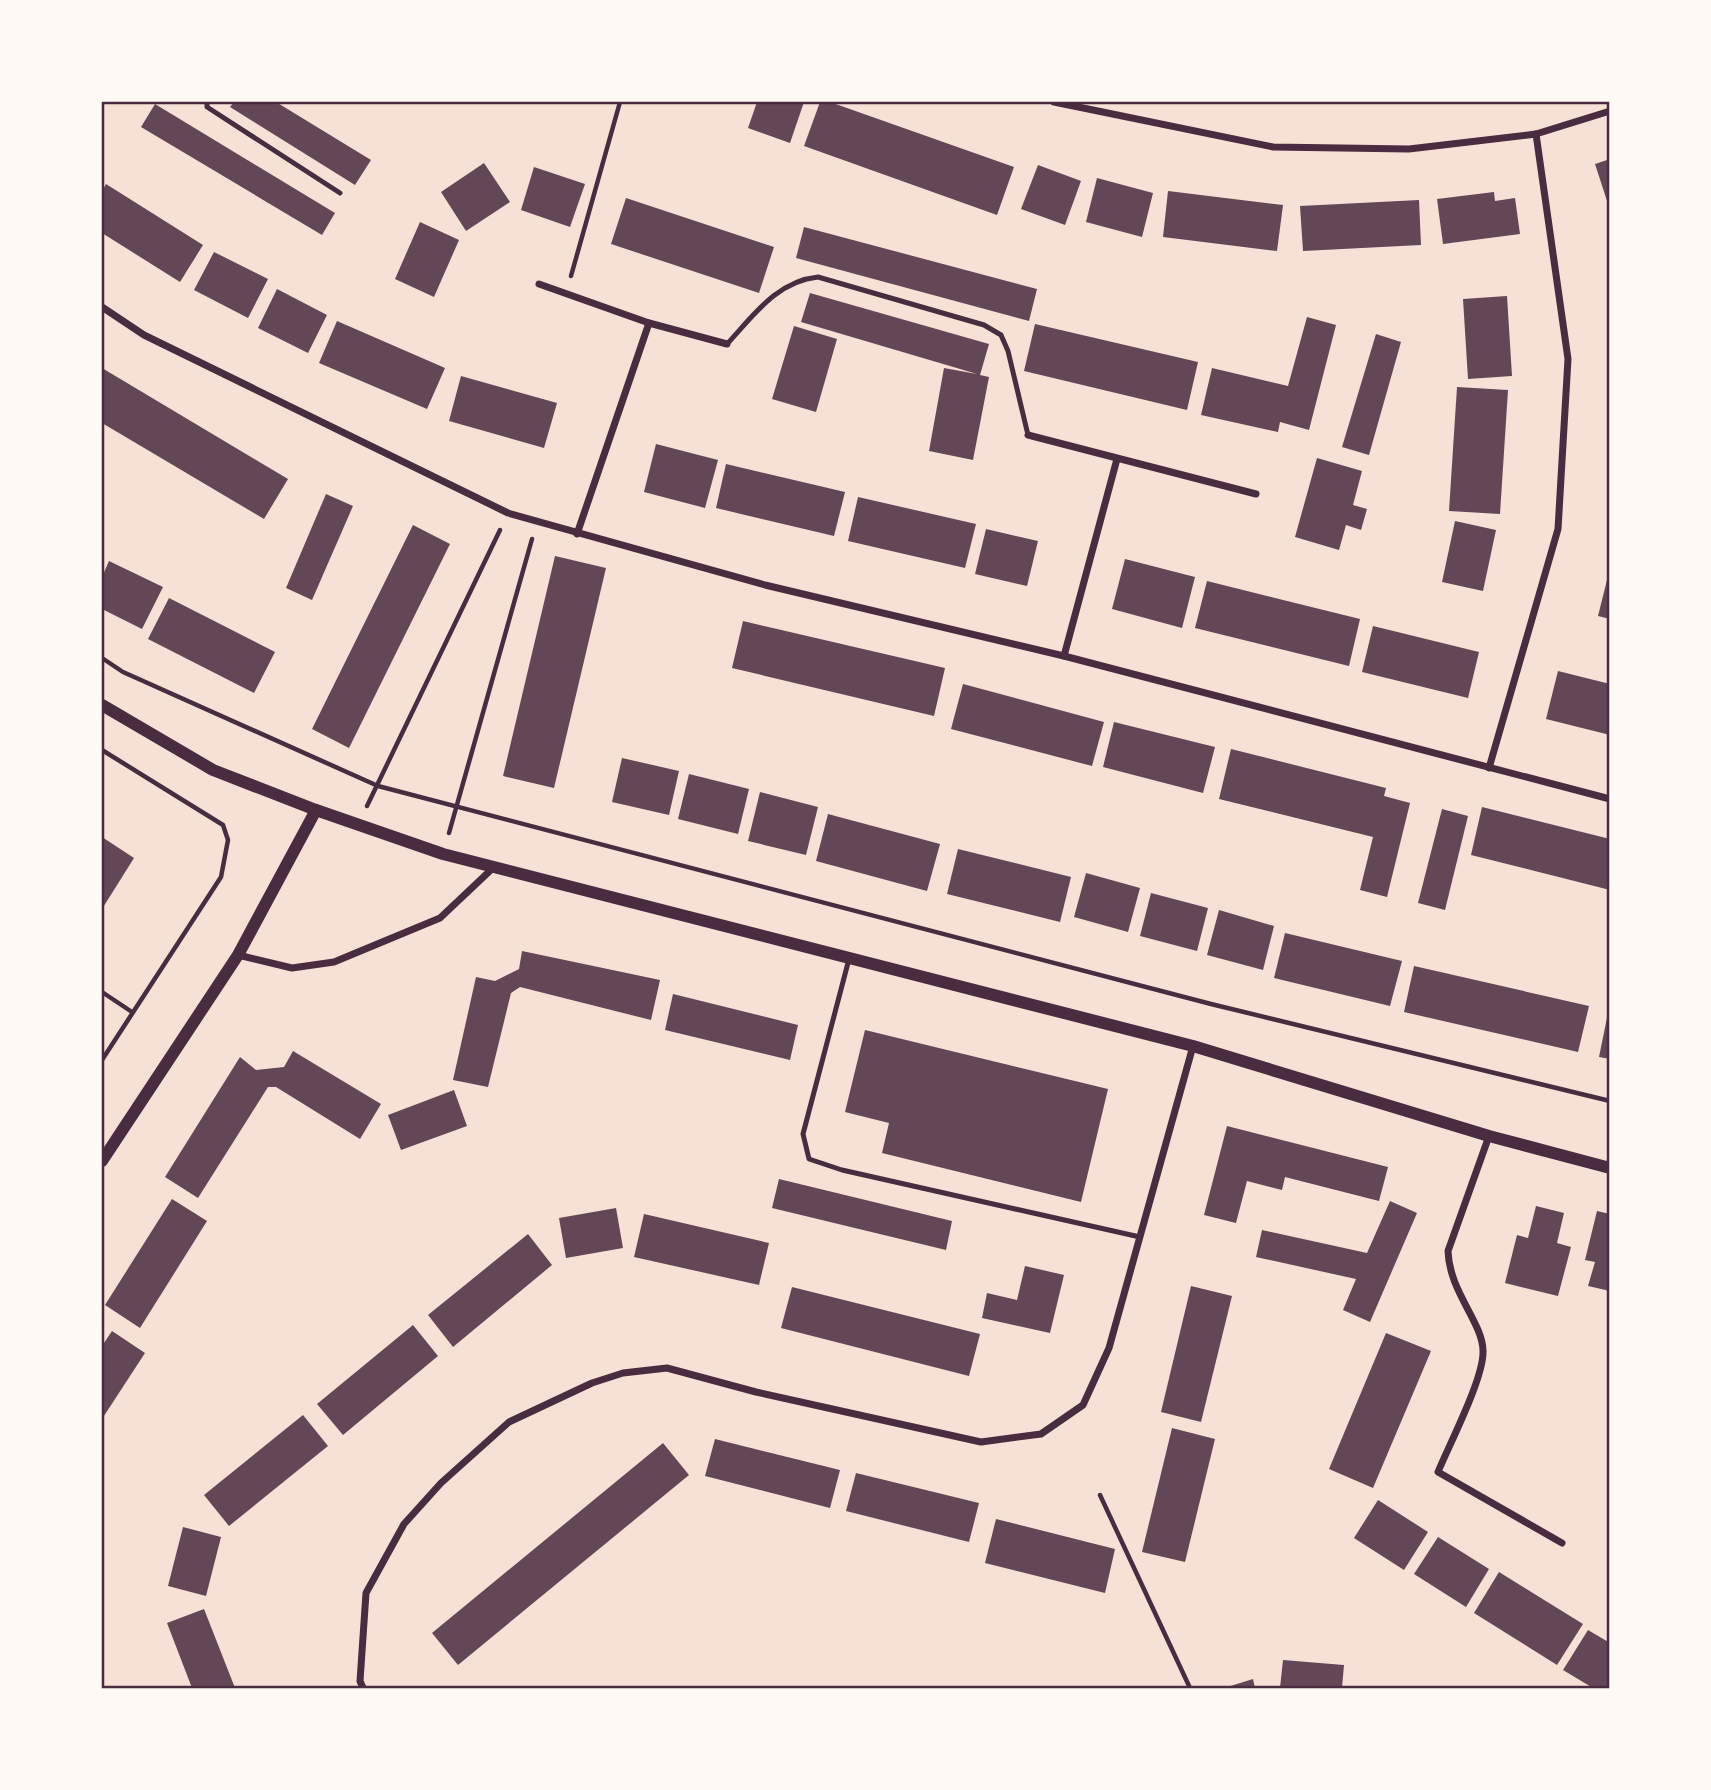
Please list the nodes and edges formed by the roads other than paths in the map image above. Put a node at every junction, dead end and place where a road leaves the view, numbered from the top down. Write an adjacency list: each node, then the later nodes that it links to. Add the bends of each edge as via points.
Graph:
1 (207, 102): 5 (lane, via 207,107)
2 (1054, 102): 4 (street, via 1273,147 1409,149)
3 (1609, 111): 4 (street)
4 (1536, 134): 16 (street, via 1568,359 1558,529)
5 (340, 193)
6 (539, 284): 8 (street)
7 (102, 307): 13 (street, via 144,335 508,513)
8 (649, 323): 9 (street); 13 (street)
9 (727, 344): 10 (lane, via 777,292 798,279 818,277 984,325 1001,335 1008,351)
10 (1028, 435): 11 (street)
11 (1117, 459): 12 (street); 14 (street)
12 (1256, 494)
13 (577, 534): 14 (street, via 765,585)
14 (1064, 656): 16 (street)
15 (102, 705): 18 (street, via 214,770)
16 (1489, 768): 17 (street)
17 (1609, 799)
18 (316, 810): 19 (street, via 443,854); 20 (street)
19 (495, 866): 20 (street, via 440,918 334,962 292,968); 21 (street)
20 (238, 955): 24 (street)
21 (849, 958): 22 (street); 26 (lane, via 803,1133 809,1159)
22 (1193, 1046): 23 (street); 26 (street)
23 (1489, 1136): 25 (street); 27 (street, via 1448,1251 1448,1270 1484,1350 1438,1472)
24 (102, 1161)
25 (1609, 1168)
26 (1140, 1237): 28 (street, via 1109,1348 1083,1405 1041,1434 981,1442 667,1368 623,1373 592,1383 509,1422 441,1483 404,1524 366,1592)
27 (1562, 1543)
28 (363, 1689)

